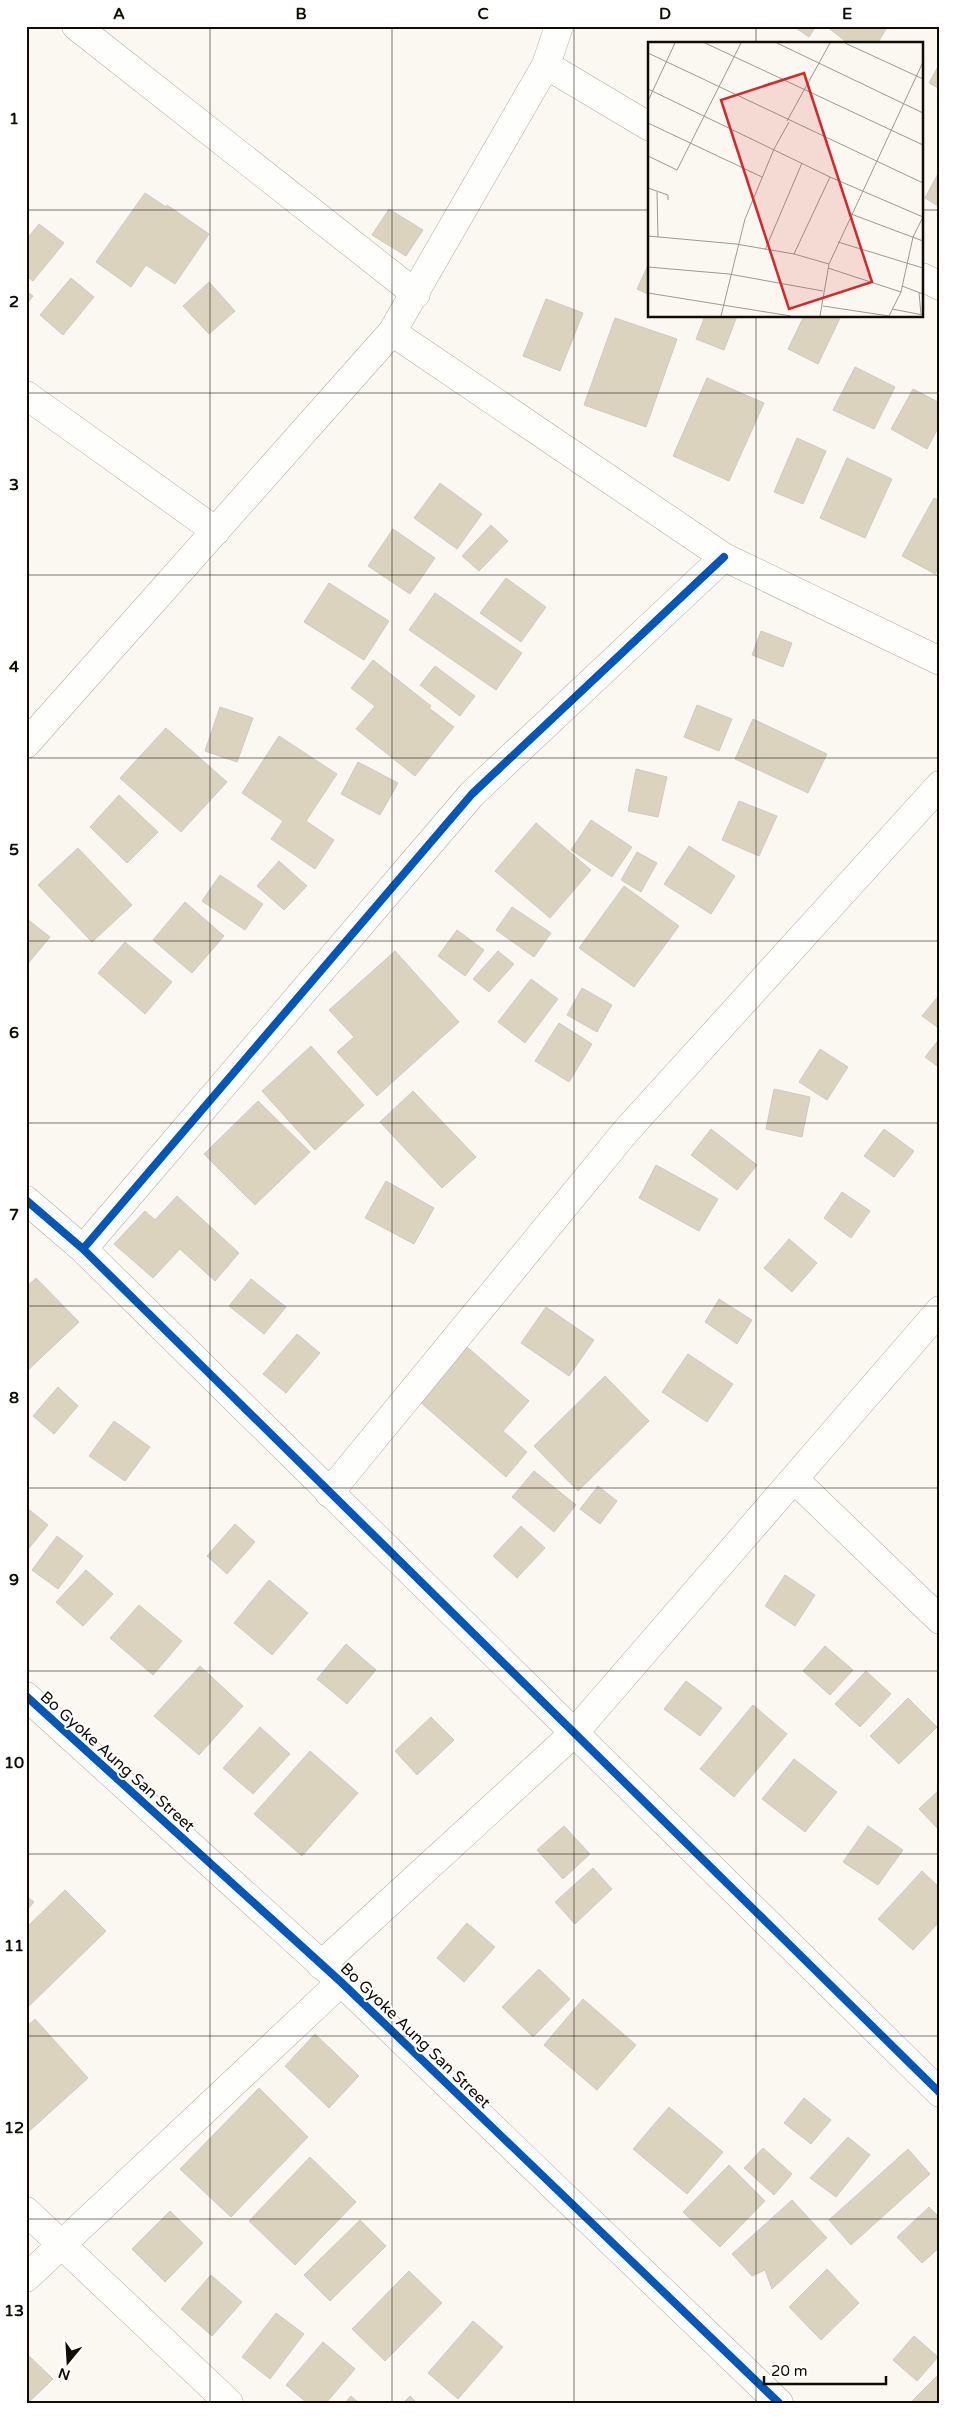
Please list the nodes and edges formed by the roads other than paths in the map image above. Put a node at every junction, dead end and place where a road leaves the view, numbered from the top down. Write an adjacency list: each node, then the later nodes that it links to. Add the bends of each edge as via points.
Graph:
1 (76, 26): 7 (street)
2 (559, 26): 3 (street)
3 (546, 65): 4 (street); 7 (street)
4 (648, 126)
5 (924, 278): 6 (street)
6 (940, 286)
7 (416, 294): 8 (street)
8 (392, 332): 10 (street); 11 (street)
9 (26, 395): 10 (street)
10 (216, 530): 13 (street)
11 (724, 557): 12 (street); 16 (street, via 472,794)
12 (940, 661)
13 (26, 744)
14 (940, 786): 19 (street, via 626,1131)
15 (26, 1200): 16 (street)
16 (83, 1249): 19 (street)
17 (940, 1310): 18 (street)
18 (794, 1479): 20 (street); 22 (street)
19 (329, 1492): 22 (street)
20 (940, 1620)
21 (26, 1696): 23 (street, Bo Gyoke Aung San Street)
22 (574, 1733): 23 (street); 24 (street)
23 (331, 1973): 26 (street); 29 (street, Bo Gyoke Aung San Street)
24 (940, 2093)
25 (26, 2211): 26 (street)
26 (62, 2244): 27 (street); 28 (street)
27 (26, 2278)
28 (229, 2403)
29 (779, 2403)

